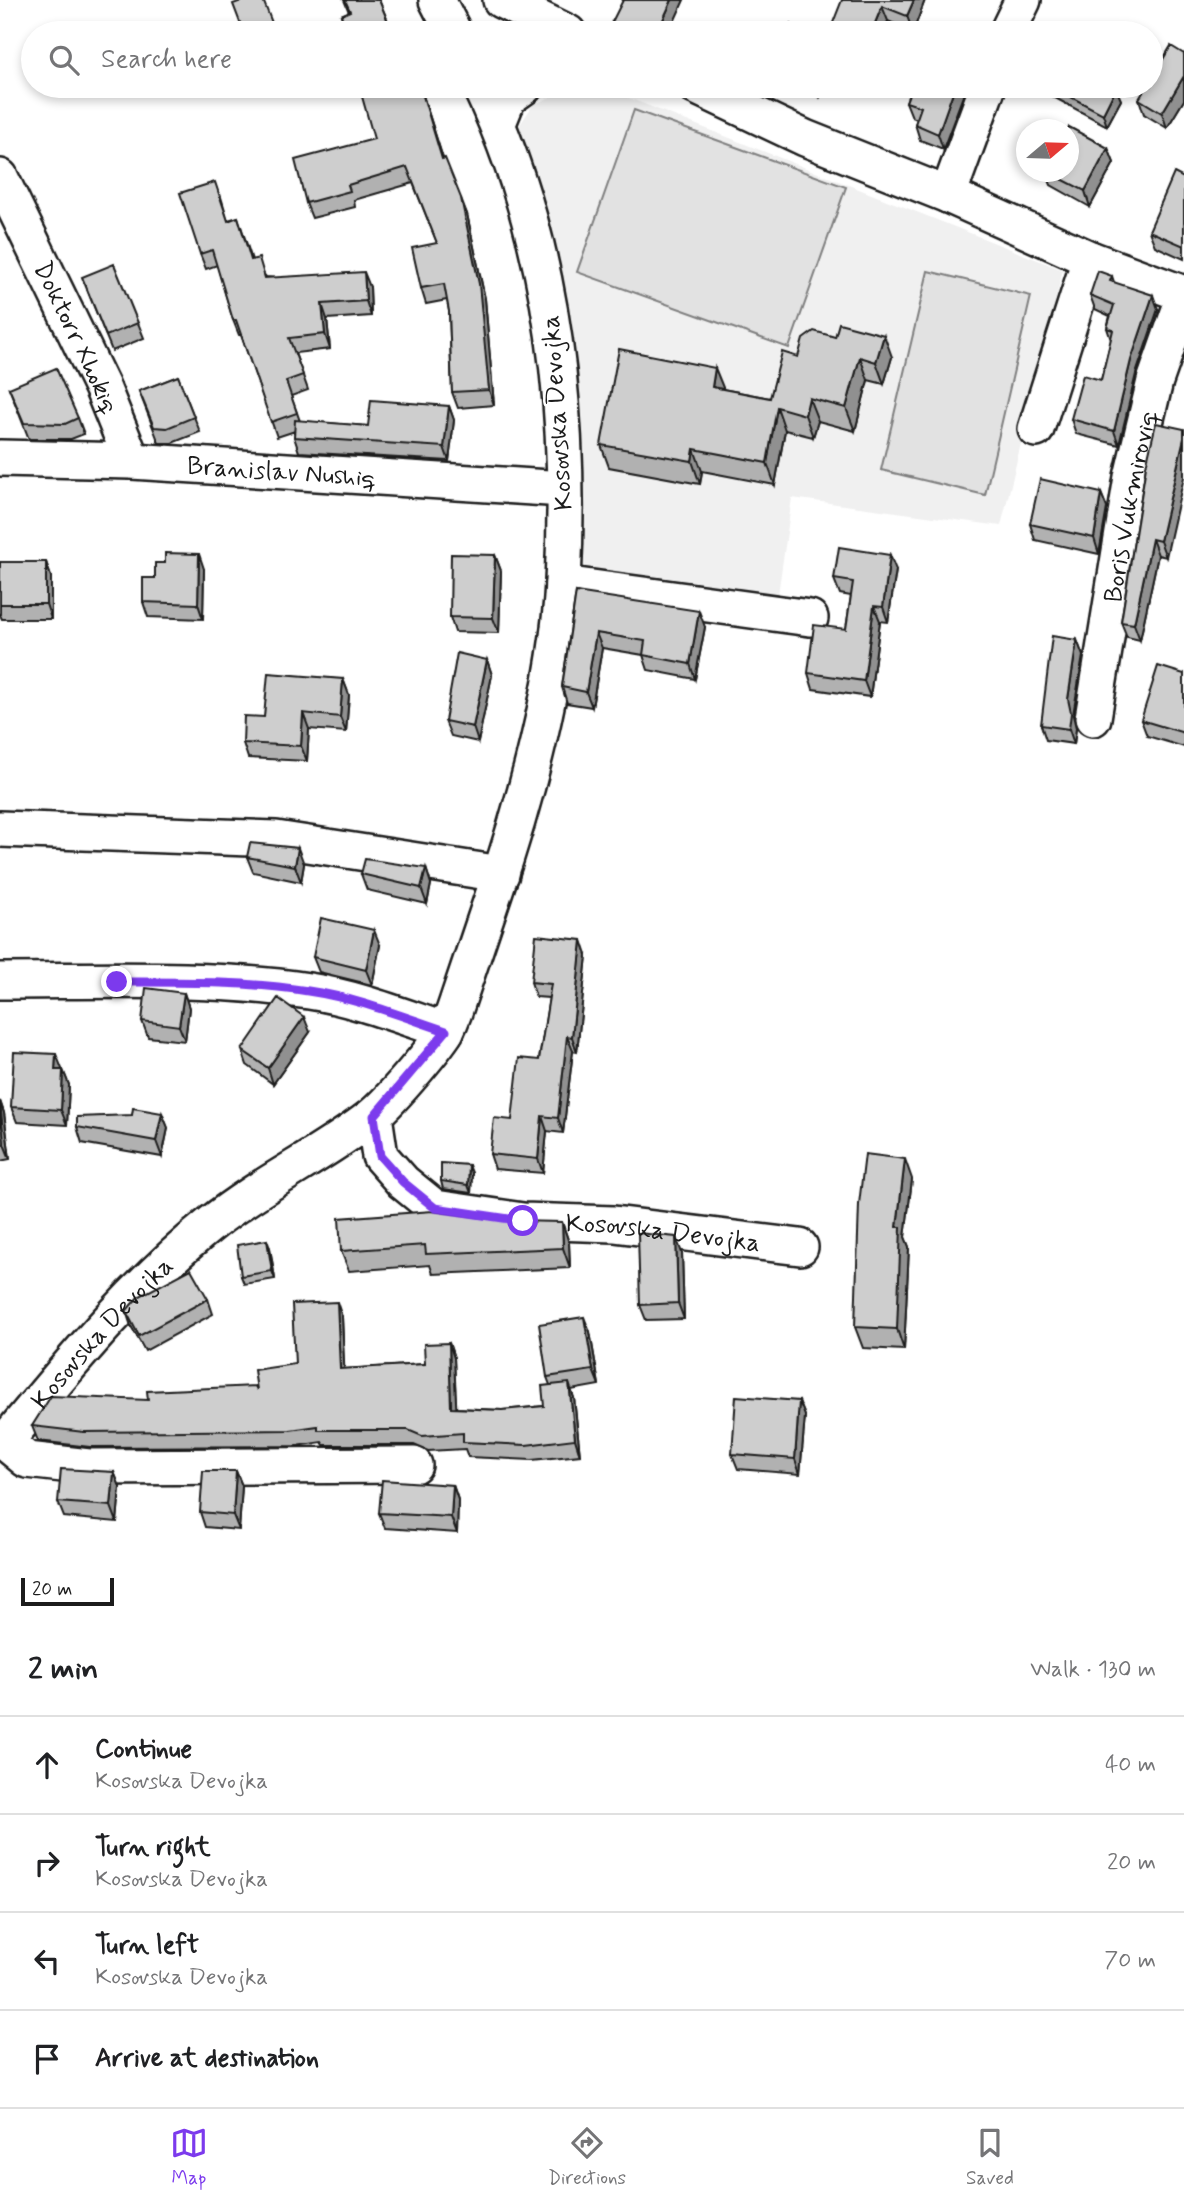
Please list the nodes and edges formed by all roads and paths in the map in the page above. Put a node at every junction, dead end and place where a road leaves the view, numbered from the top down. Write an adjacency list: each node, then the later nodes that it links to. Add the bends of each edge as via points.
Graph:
1 (438, 0): 4 (street)
2 (501, 0): 5 (street)
3 (1024, 0): 6 (street)
4 (448, 21)
5 (544, 21)
6 (1013, 21)
7 (486, 98): 11 (street, Kosovska Devojka)
8 (508, 98): 11 (street)
9 (720, 98): 13 (street, via 805,138)
10 (984, 98): 13 (street)
11 (498, 123): 19 (street, Kosovska Devojka, via 544,276 558,357)
12 (0, 177): 18 (street, Doktorr Xhokiq, via 102,387)
13 (948, 195): 14 (street)
14 (1090, 259): 15 (street); 16 (street)
15 (1184, 296): 22 (street, Boris Vukmiroviq, via 1155,381 1132,477)
16 (1036, 429)
17 (0, 458): 18 (street, Branislav Nushiq)
18 (132, 461): 19 (street, Branislav Nushiq)
19 (564, 489): 20 (street, Kosovska Devojka)
20 (564, 584): 21 (street); 24 (street, Kosovska Devojka, via 545,713)
21 (810, 618)
22 (1093, 718)
23 (0, 829): 24 (street, via 276,839)
24 (501, 874): 26 (street, Kosovska Devojka)
25 (0, 981): 26 (street, via 214,982 310,991 365,1003)
26 (446, 1031): 27 (street, Kosovska Devojka)
27 (374, 1116): 28 (street, Kosovska Devojka, via 380,1156 435,1208 523,1221 614,1224); 29 (street, Kosovska Devojka, via 213,1222 146,1282 85,1346 5,1442 27,1460 89,1467)
28 (800, 1247)
29 (414, 1465)

